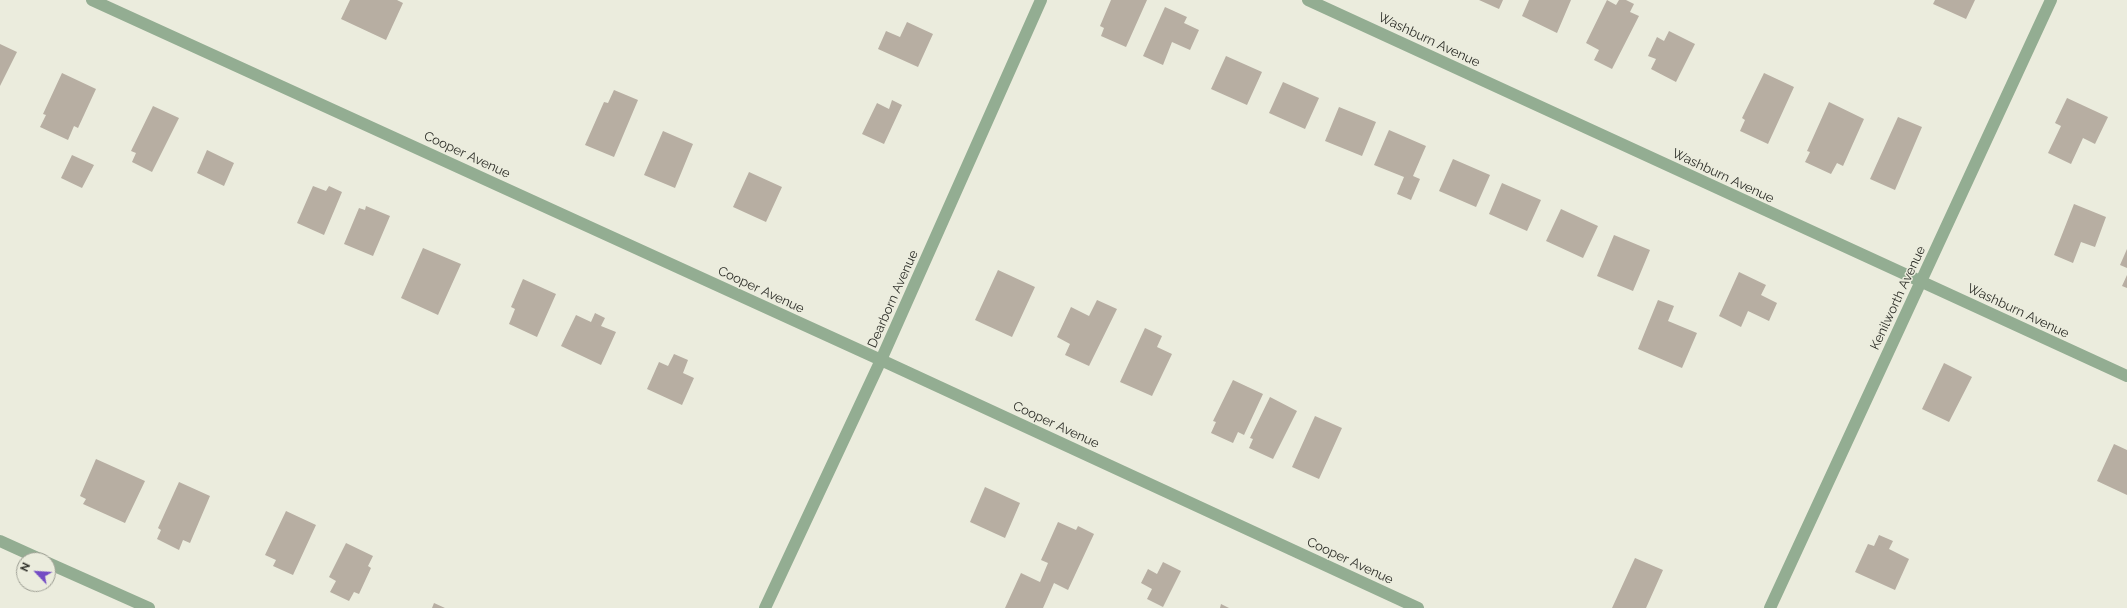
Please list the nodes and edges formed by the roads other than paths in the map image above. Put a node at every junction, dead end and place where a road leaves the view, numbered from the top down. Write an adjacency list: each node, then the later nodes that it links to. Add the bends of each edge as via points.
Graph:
1 (92, 0): 6 (street, Cooper Avenue)
2 (1041, 0): 6 (street, Dearborn Avenue)
3 (1308, 0): 5 (street, Washburn Avenue)
4 (2051, 0): 5 (street, Kenilworth Avenue)
5 (1921, 282): 7 (street, Washburn Avenue); 14 (street, Kenilworth Avenue)
6 (881, 360): 12 (street, Dearborn Avenue); 13 (street, Cooper Avenue)
7 (2127, 376)
8 (0, 541): 9 (street)
9 (24, 552)
10 (56, 567): 11 (street)
11 (149, 608)
12 (764, 608)
13 (1418, 608)
14 (1770, 608)

